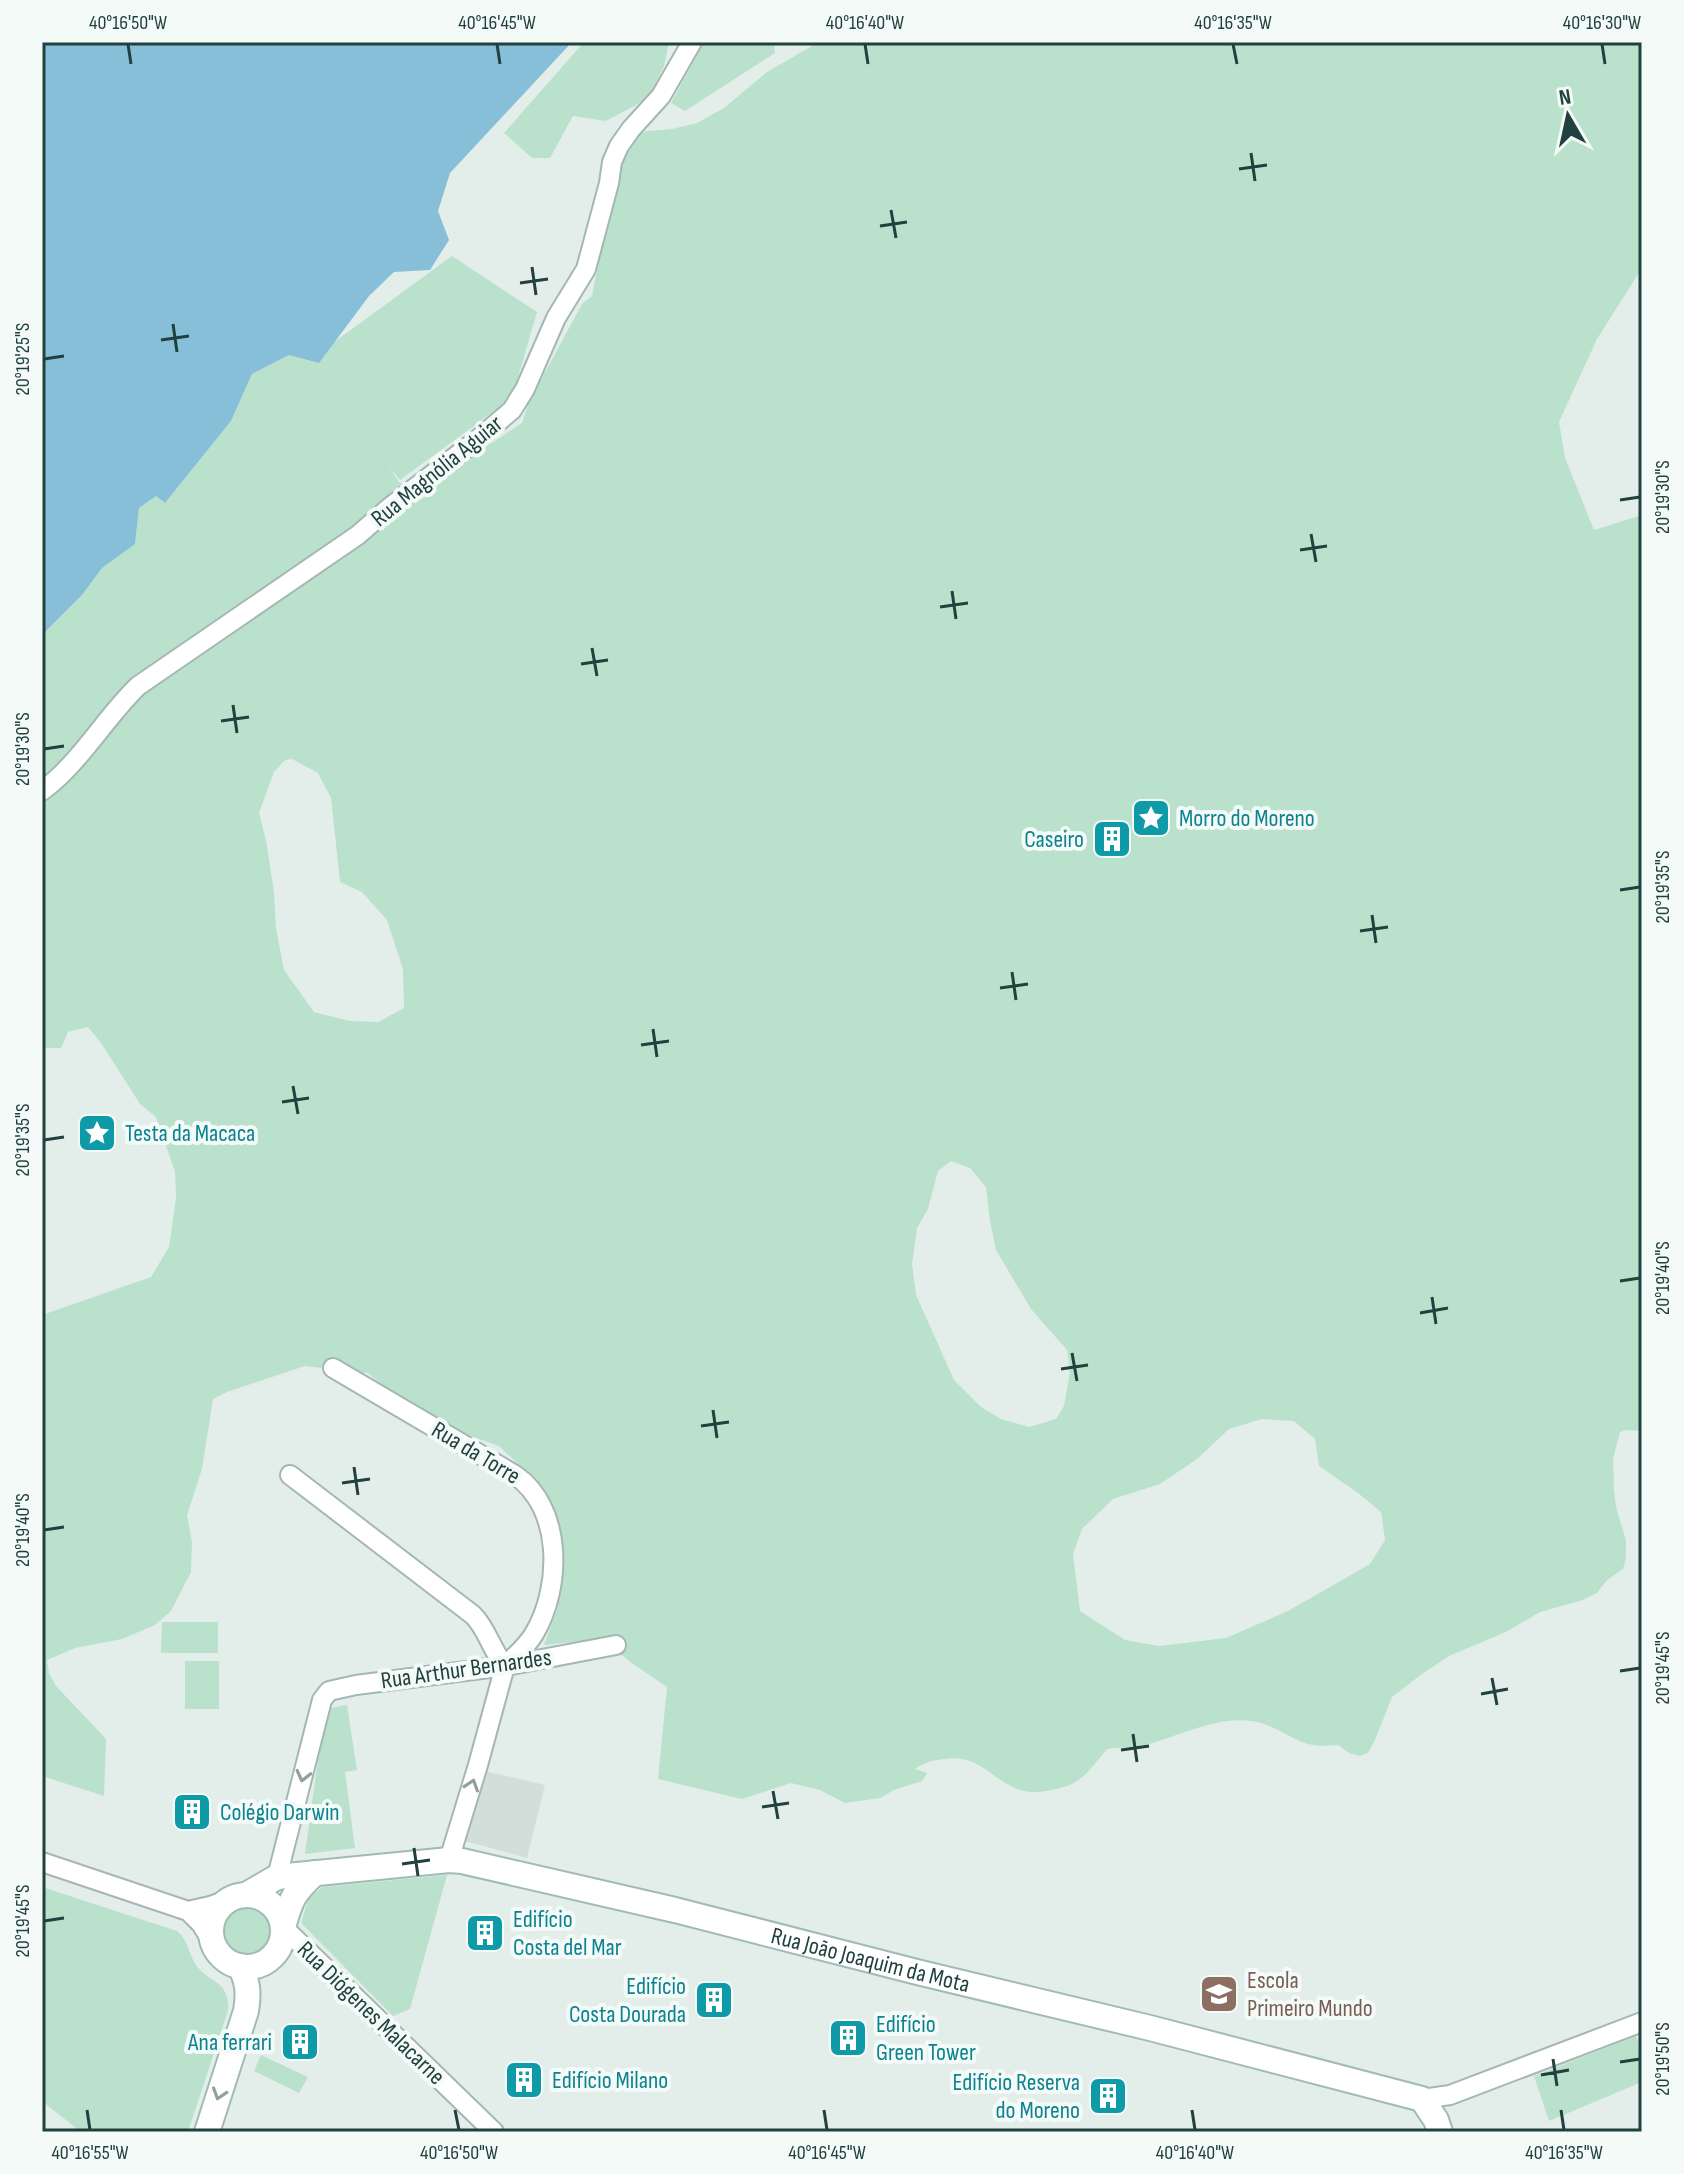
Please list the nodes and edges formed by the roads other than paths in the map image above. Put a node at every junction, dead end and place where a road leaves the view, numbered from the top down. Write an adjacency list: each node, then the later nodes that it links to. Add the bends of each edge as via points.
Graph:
1 (692, 42): 2 (street, Rua Magnólia Aguiar, via 661,96 631,129 612,162 586,269 512,410 358,535 138,686)
2 (42, 791)
3 (333, 1368): 6 (street, Rua da Torre, via 515,1475 543,1507 553,1557 550,1592 534,1634)
4 (290, 1475): 6 (street, via 473,1615)
5 (616, 1645): 6 (street, Rua Arthur Bernardes)
6 (505, 1666): 7 (street, one-way to 6); 10 (street, Rua Arthur Bernardes, one-way to 10, via 329,1691 322,1700)
7 (449, 1860): 9 (street, Rua João Joaquim da Mota); 17 (street, Rua João Joaquim da Mota, via 675,1910)
8 (42, 1862): 12 (street)
9 (315, 1873): 10 (street, Rua João Joaquim da Mota); 13 (street, via 292,1899)
10 (277, 1877): 11 (street)
11 (237, 1898): 12 (street); 13 (street, via 253,1895 268,1901); 14 (street, via 219,1908 213,1919)
12 (188, 1911): 14 (street)
13 (283, 1927): 15 (street, via 274,1953 253,1966); 19 (street, Rua Diógenes Malacarne)
14 (213, 1943): 15 (street, via 219,1954)
15 (240, 1966): 18 (street, one-way to 18, via 249,1994 246,2011)
16 (1642, 2022): 17 (street, via 1450,2095)
17 (1422, 2099): 20 (street)
18 (207, 2132)
19 (494, 2132)
20 (1440, 2132)

